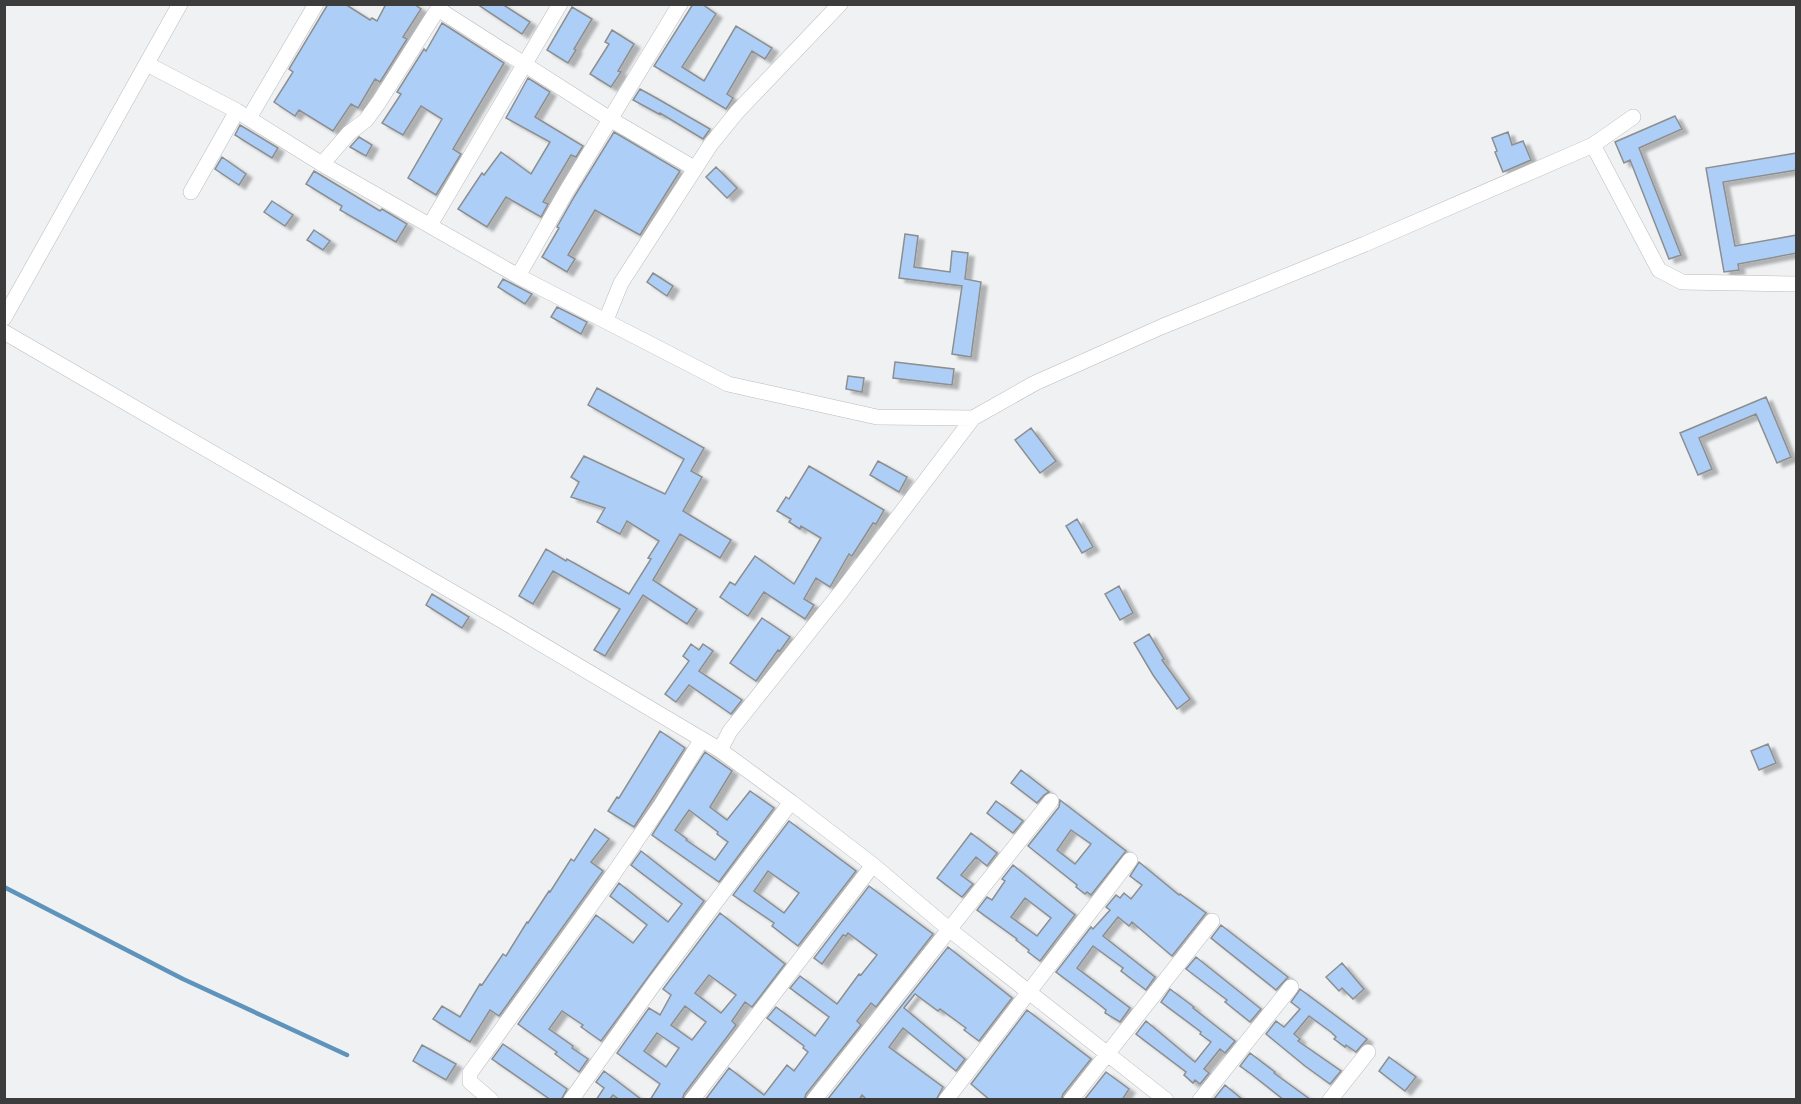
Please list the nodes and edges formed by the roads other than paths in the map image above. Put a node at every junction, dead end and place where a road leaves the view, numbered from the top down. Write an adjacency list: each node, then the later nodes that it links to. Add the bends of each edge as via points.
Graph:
1 (180, 4): 7 (street)
2 (316, 4): 9 (street)
3 (560, 4): 8 (street)
4 (680, 4): 11 (street)
5 (840, 4): 14 (street, via 737,112)
6 (440, 7): 8 (street); 13 (street, via 373,111)
7 (147, 64): 9 (street); 19 (street)
8 (524, 65): 11 (street); 16 (street)
9 (243, 114): 13 (street); 15 (street)
10 (1633, 117): 12 (street)
11 (610, 119): 14 (street); 17 (street)
12 (1593, 145): 18 (street, via 1659,270 1682,282); 22 (street, via 1161,327 1035,383)
13 (322, 164): 16 (street)
14 (694, 168): 20 (street, via 621,283)
15 (191, 192)
16 (430, 225): 17 (street)
17 (518, 276): 20 (street)
18 (1797, 284)
19 (4, 318)
20 (606, 320): 22 (street, via 728,384 877,417)
21 (4, 332): 23 (street)
22 (973, 418): 24 (street, via 730,731)
23 (702, 739): 24 (street); 35 (street, via 624,858 470,1073 470,1082)
24 (720, 750): 26 (street)
25 (1051, 801): 30 (street)
26 (791, 802): 28 (street); 36 (street)
27 (1130, 860): 32 (street)
28 (873, 865): 30 (street); 37 (street)
29 (1212, 921): 34 (street)
30 (950, 930): 32 (street); 38 (street)
31 (1291, 987): 42 (street)
32 (1028, 992): 34 (street); 39 (street)
33 (1368, 1052): 43 (street)
34 (1108, 1054): 40 (street); 41 (street)
35 (491, 1100)
36 (571, 1100)
37 (692, 1100)
38 (814, 1100)
39 (946, 1100)
40 (1071, 1100)
41 (1166, 1100)
42 (1200, 1100)
43 (1330, 1100)

